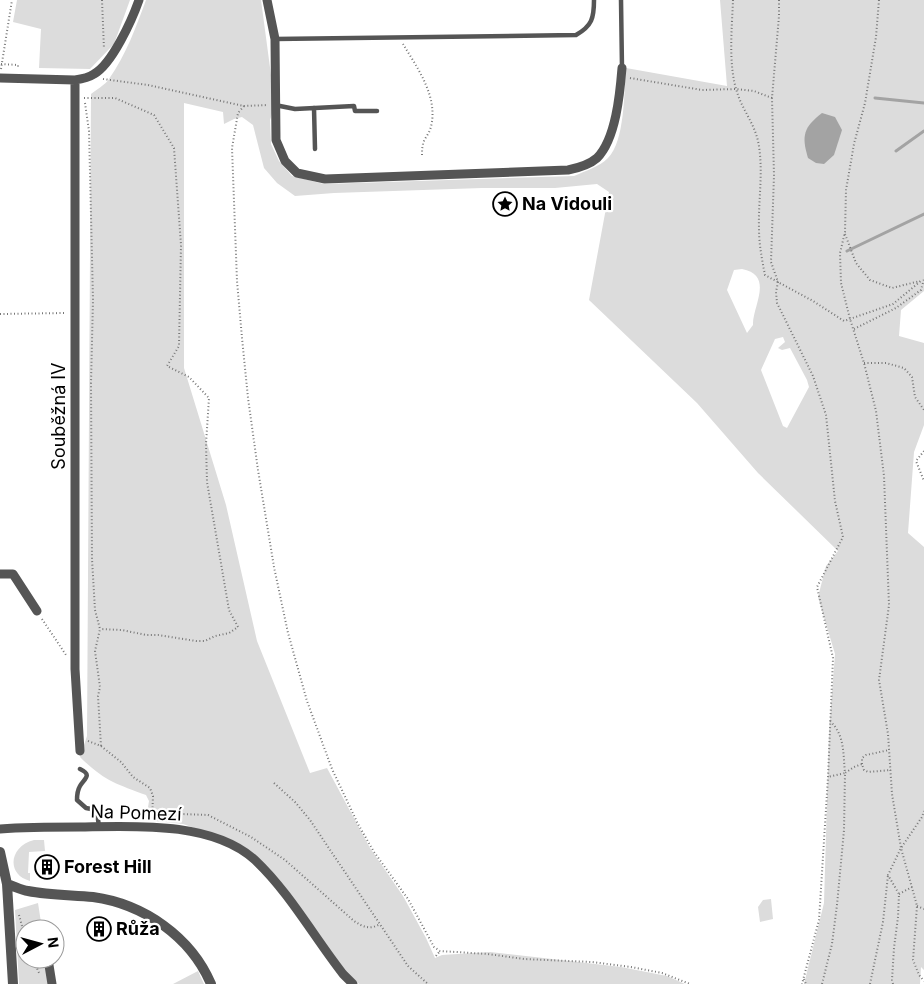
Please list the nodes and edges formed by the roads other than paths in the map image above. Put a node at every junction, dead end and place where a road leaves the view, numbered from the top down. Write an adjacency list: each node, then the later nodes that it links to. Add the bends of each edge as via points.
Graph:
1 (139, 0): 8 (street, via 124,36 106,61 96,73)
2 (267, 0): 5 (street)
3 (594, 0): 5 (lane, via 594,16 586,29 576,36)
4 (621, 0): 6 (lane)
5 (275, 39): 9 (street)
6 (622, 72): 9 (street, via 613,128 606,145 596,158 568,170 325,179 296,173 285,161 276,140)
7 (0, 78): 8 (street)
8 (75, 80): 15 (street, Souběžná Ⅳ, via 75,669)
9 (275, 105): 10 (lane)
10 (314, 108): 11 (lane, via 354,106 355,111); 12 (lane)
11 (377, 111)
12 (315, 149)
13 (0, 574): 14 (street, via 13,574)
14 (37, 611)
15 (80, 751)
16 (80, 770): 17 (lane, via 85,772 86,780 78,790 77,800 86,808 96,810)
17 (98, 826): 18 (street, Na Pomezí); 26 (street, Na Pomezí, via 180,829 225,842 253,858)
18 (0, 829)
19 (0, 852): 21 (street)
20 (0, 875): 21 (street)
21 (6, 884): 23 (street); 25 (street, via 28,891 111,901 139,911 159,922 181,941)
22 (50, 969): 24 (street)
23 (13, 984)
24 (52, 984)
25 (212, 984)
26 (353, 984)

